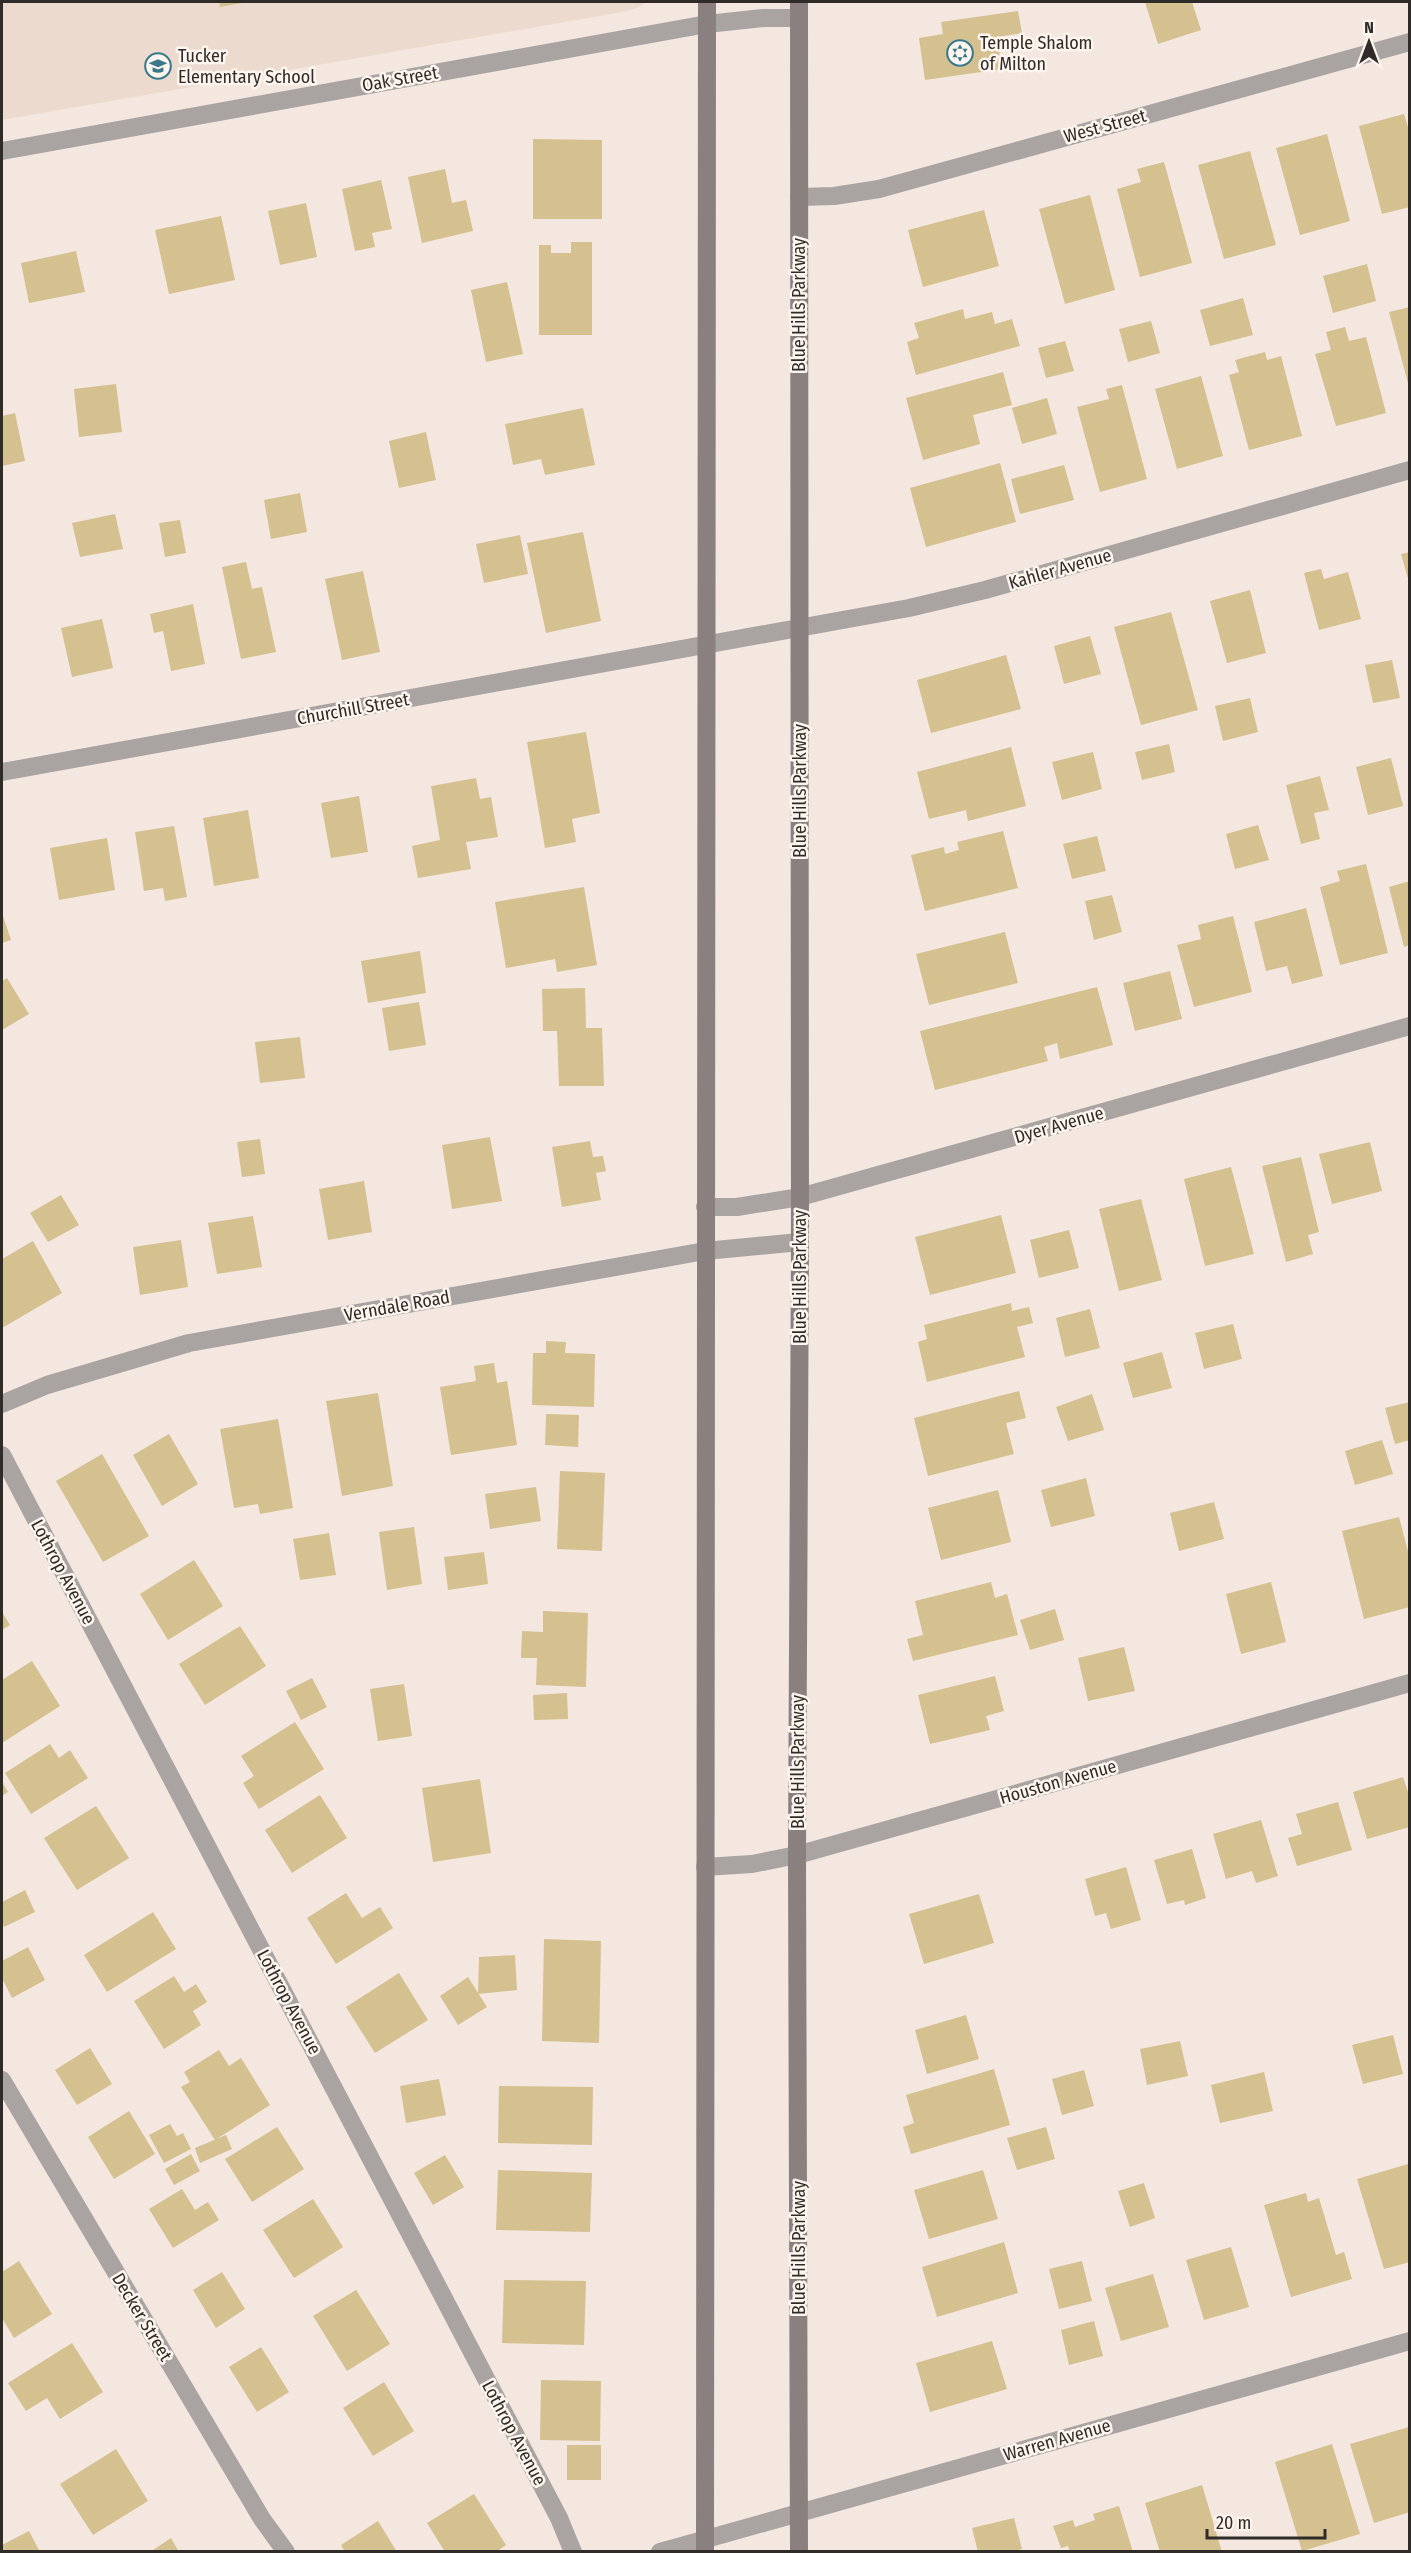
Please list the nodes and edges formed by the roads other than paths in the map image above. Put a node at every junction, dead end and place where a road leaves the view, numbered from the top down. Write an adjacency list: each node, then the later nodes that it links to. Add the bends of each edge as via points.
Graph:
1 (707, 2): 3 (main road)
2 (799, 10): 3 (street, Oak Street); 6 (main road, Blue Hills Parkway)
3 (707, 24): 5 (street, Oak Street); 9 (main road)
4 (1410, 42): 6 (street, West Street, via 879,189)
5 (2, 151)
6 (799, 197): 8 (main road, Blue Hills Parkway)
7 (1410, 470): 8 (street, Kahler Avenue, via 985,590)
8 (800, 628): 9 (street, Kahler Avenue); 12 (main road, Blue Hills Parkway)
9 (705, 646): 10 (street, Churchill Street); 13 (main road)
10 (2, 772)
11 (1410, 1026): 12 (street, Dyer Avenue)
12 (800, 1197): 13 (street, Dyer Avenue, via 748,1206); 14 (main road, Blue Hills Parkway)
13 (705, 1207): 15 (main road)
14 (800, 1242): 15 (street, Verndale Road); 19 (main road, Blue Hills Parkway)
15 (705, 1251): 16 (street, Verndale Road, via 189,1343 47,1385); 20 (main road)
16 (2, 1404)
17 (2, 1455): 26 (street, Lothrop Avenue, via 559,2518)
18 (1410, 1683): 19 (street, Houston Avenue)
19 (797, 1855): 20 (street, Houston Avenue, via 752,1864); 23 (main road, Blue Hills Parkway)
20 (705, 1867): 24 (main road)
21 (2, 2080): 25 (street, Decker Street, via 262,2519)
22 (1410, 2341): 23 (street, Warren Avenue)
23 (800, 2512): 24 (street, Warren Avenue); 28 (main road, Blue Hills Parkway)
24 (705, 2545): 27 (street)
25 (286, 2552)
26 (573, 2552)
27 (660, 2552)
28 (799, 2552)

